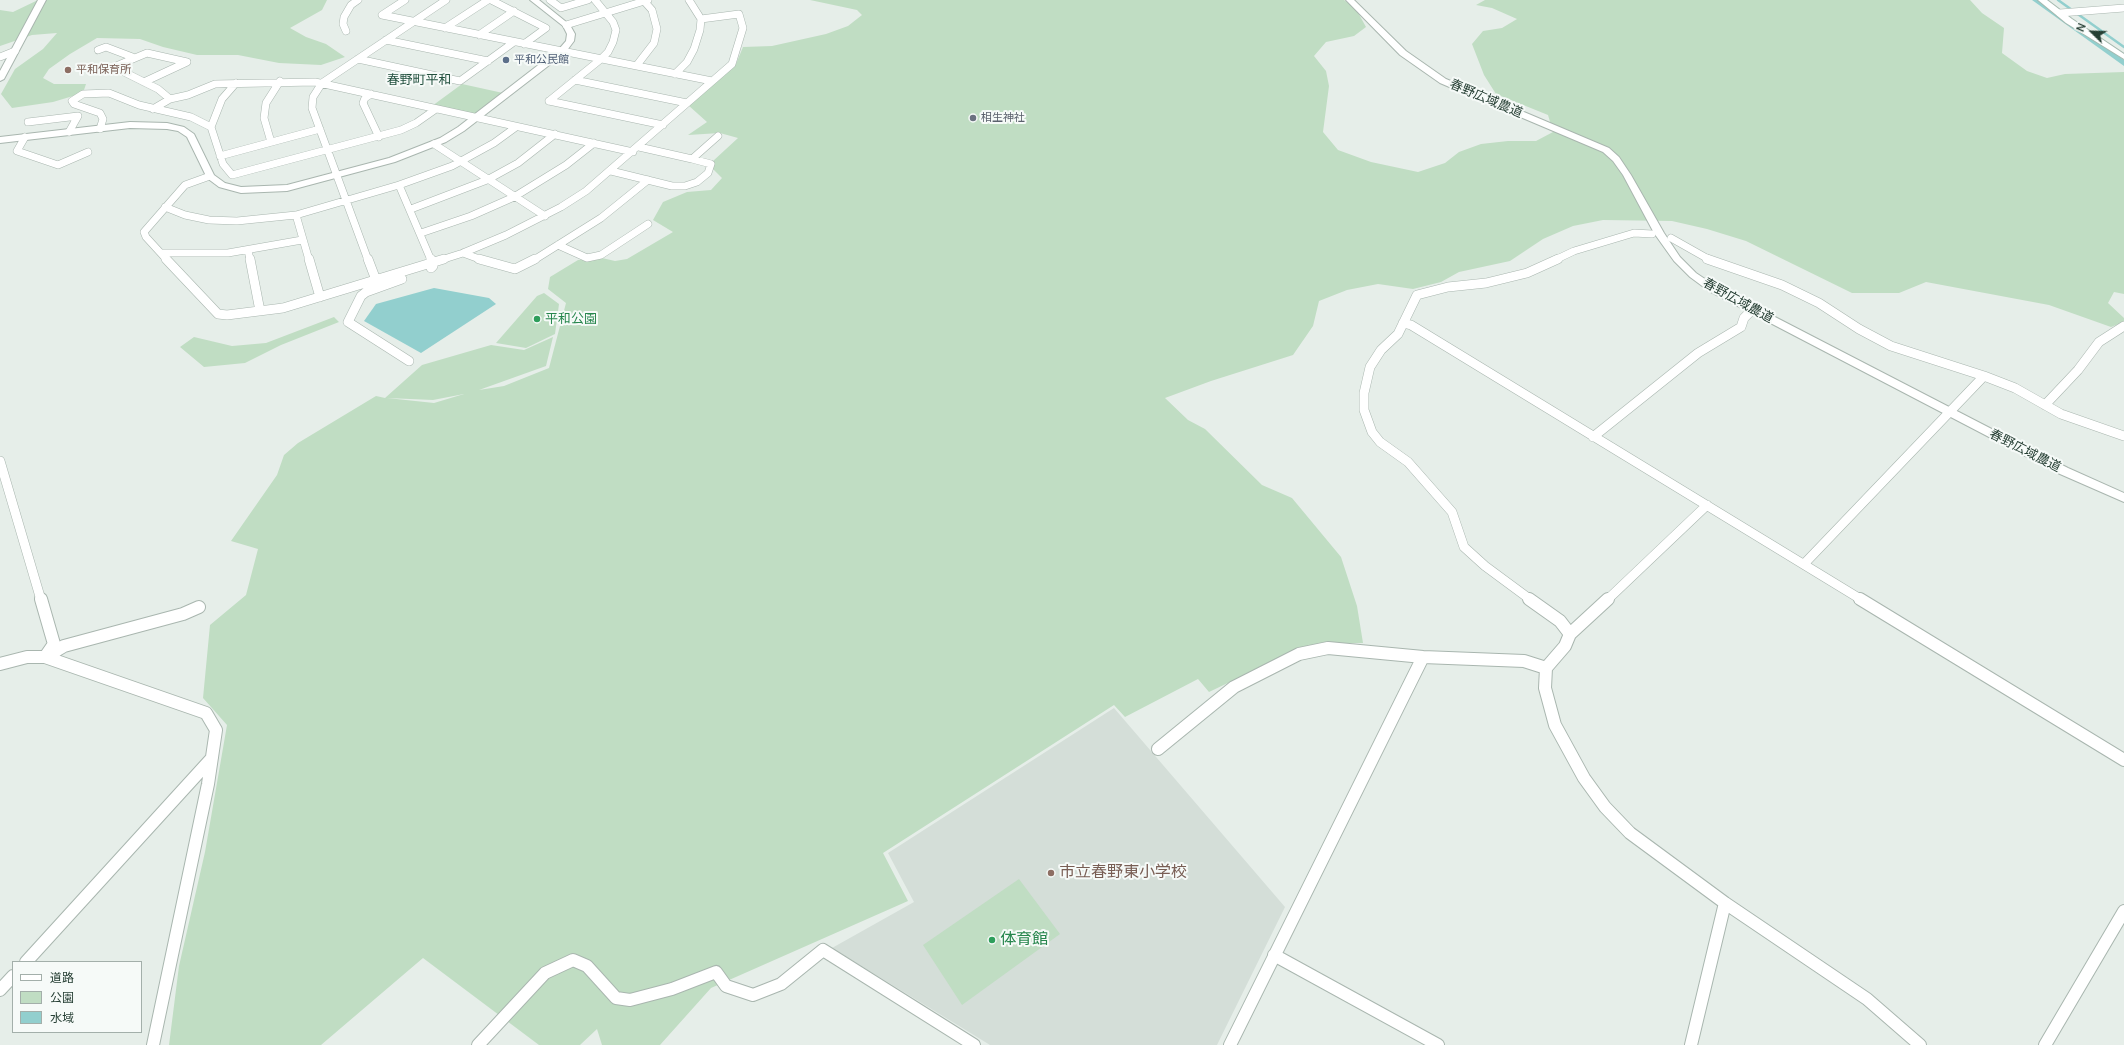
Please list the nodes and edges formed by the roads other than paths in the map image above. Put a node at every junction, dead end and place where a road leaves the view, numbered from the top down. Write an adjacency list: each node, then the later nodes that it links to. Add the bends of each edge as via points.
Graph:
1 (42, 0): 30 (street)
2 (358, 0): 25 (street, via 351,5 344,17)
3 (405, 0): 22 (street, via 382,15)
4 (446, 0): 22 (street)
5 (490, 0): 18 (street); 24 (street)
6 (534, 0): 23 (street)
7 (550, 0): 8 (street, via 561,8)
8 (588, 0)
9 (595, 0): 19 (street)
10 (643, 0): 11 (street); 19 (street); 39 (street, via 652,10 657,30 654,43)
11 (648, 0)
12 (689, 0): 21 (street)
13 (1350, 0): 99 (street, 春野広域農道, via 1403,53 1443,81 1606,150 1627,175 1677,260 1713,289)
14 (2042, 0): 20 (street)
15 (2117, 0): 16 (street)
16 (2124, 4)
17 (2124, 8): 20 (street)
18 (514, 11): 26 (street); 29 (street, via 546,28)
19 (606, 12): 23 (street); 37 (street, via 616,30 608,52)
20 (2060, 13): 34 (street)
21 (701, 19): 40 (street, via 694,49 687,62); 44 (street, via 739,14 743,28 732,64)
22 (414, 21): 24 (street); 27 (street)
23 (566, 25): 32 (street, via 571,34 570,41)
24 (446, 28): 26 (street)
25 (346, 31)
26 (479, 35): 28 (street)
27 (386, 40): 36 (street); 38 (street)
28 (514, 42): 29 (street); 38 (street)
29 (524, 44): 32 (street)
30 (15, 50): 33 (street); 41 (street)
31 (98, 50): 35 (street, via 106,47)
32 (562, 52): 37 (street); 53 (street)
33 (0, 57)
34 (2124, 57)
35 (135, 58): 45 (street, via 114,67); 45 (street, via 147,53 187,62)
36 (358, 59): 38 (street, via 460,81); 47 (street)
37 (601, 59): 39 (street); 42 (street)
38 (488, 61)
39 (636, 66): 40 (street)
40 (675, 74): 44 (street)
41 (0, 79)
42 (575, 80): 50 (street); 55 (street, via 549,101)
43 (280, 81): 46 (street); 47 (street); 66 (street, via 266,103 264,118)
44 (712, 81): 50 (street)
45 (144, 82): 49 (street, via 158,88)
46 (236, 83): 49 (street, via 215,84); 56 (street, via 222,99)
47 (322, 83): 48 (street); 59 (street, via 313,97 312,108)
48 (371, 94): 52 (street); 64 (street, via 363,103)
49 (170, 99): 51 (street)
50 (687, 103): 55 (street)
51 (153, 108): 56 (street, via 191,117); 58 (street, via 101,92 83,94 72,101 100,113 103,120)
52 (436, 109): 53 (street); 64 (street, via 416,123)
53 (476, 118): 57 (street); 68 (street)
54 (28, 122): 60 (street, via 78,116)
55 (663, 125): 70 (street)
56 (211, 127): 72 (street)
57 (516, 127): 61 (street); 74 (street)
58 (100, 129): 60 (street); 77 (street, via 152,124 181,129 191,136)
59 (320, 129): 66 (street); 69 (street)
60 (69, 132): 63 (street)
61 (555, 134): 67 (street); 78 (street, via 518,163)
62 (718, 136): 73 (street)
63 (25, 137): 65 (street); 71 (street, via 17,151 58,165)
64 (379, 137): 69 (street)
65 (0, 140)
66 (271, 142): 72 (street)
67 (594, 143): 70 (street); 81 (street, via 566,165)
68 (434, 144): 74 (street); 76 (street, via 392,160)
69 (329, 150): 72 (street, via 232,175); 76 (street)
70 (636, 150): 73 (street); 75 (street)
71 (88, 152)
72 (220, 156)
73 (692, 160): 79 (street, via 710,164 708,172 697,182 685,186 672,186)
74 (461, 162): 78 (street); 80 (street)
75 (612, 171): 79 (street); 86 (street, via 586,191)
76 (336, 175): 77 (street, via 287,188 265,190 241,190 222,185); 82 (street)
77 (210, 176): 83 (street, via 185,184)
78 (487, 180): 81 (street); 84 (street)
79 (648, 180): 92 (street, via 601,218)
80 (399, 185): 82 (street); 84 (street)
81 (514, 197): 86 (street); 88 (street, via 471,216)
82 (347, 200): 85 (street); 97 (street)
83 (165, 207): 85 (street, via 185,215 209,220 237,221); 94 (street, via 144,232)
84 (411, 209): 88 (street)
85 (296, 215): 91 (street)
86 (545, 216): 95 (street)
87 (648, 224): 92 (street, via 601,255 587,258)
88 (421, 233): 96 (street)
89 (1652, 234): 101 (street, via 1634,233 1574,251 1527,272 1486,284 1448,287 1418,295)
90 (1671, 238): 104 (street, via 1708,259 1782,285 1819,303 1891,346)
91 (302, 240): 93 (street); 98 (street)
92 (558, 245): 95 (street, via 522,267 515,268)
93 (248, 250): 94 (street, via 228,253); 100 (street)
94 (163, 253): 100 (street, via 218,314)
95 (463, 253): 96 (street)
96 (432, 262): 97 (street); 103 (street, via 433,266 430,269 366,292 348,319 348,322)
97 (376, 280): 98 (street)
98 (320, 297): 100 (street, via 283,308)
99 (1752, 310): 106 (street, 春野広域農道); 108 (street, via 1744,318 1741,327 1698,353)
100 (260, 311)
101 (1403, 323): 108 (street, via 1411,325); 114 (street, via 1398,334 1381,350 1370,367 1364,392 1364,410 1372,432 1380,442 1408,462 1452,512 1464,547 1485,566 1560,621)
102 (2124, 326): 105 (street, via 2099,342)
103 (409, 361)
104 (1984, 376): 105 (street, via 2015,388); 106 (street)
105 (2046, 405): 107 (street, via 2090,426)
106 (1949, 412): 110 (street, 春野広域農道, via 2064,471); 112 (street)
107 (2124, 436)
108 (1594, 437): 111 (street)
109 (0, 461): 115 (street, via 54,644)
110 (2124, 498)
111 (1707, 505): 112 (street); 114 (street)
112 (1804, 564): 121 (street)
113 (199, 607): 115 (street, via 183,614 64,646)
114 (1570, 634): 118 (street, via 1565,646)
115 (46, 657): 117 (street, via 27,657); 120 (street, via 206,713 216,730)
116 (1423, 657): 118 (street, via 1524,661); 119 (street, via 1328,648 1299,654 1234,688); 124 (street)
117 (0, 664)
118 (1546, 668): 122 (street, via 1545,688 1556,724 1584,778 1605,807 1630,834)
119 (1158, 749)
120 (212, 758): 125 (street); 128 (street)
121 (2124, 760)
122 (1725, 903): 133 (street); 134 (street, via 1867,999)
123 (2124, 911): 135 (street)
124 (1274, 955): 131 (street); 132 (street)
125 (27, 961)
126 (12, 977): 127 (street)
127 (0, 990)
128 (153, 1045)
129 (478, 1045): 130 (street, via 545,973 573,960 587,966 616,998 630,1000 672,989 716,972 726,986 753,995 781,984 823,950)
130 (974, 1045)
131 (1230, 1045)
132 (1438, 1045)
133 (1691, 1045)
134 (1920, 1045)
135 (2045, 1045)

